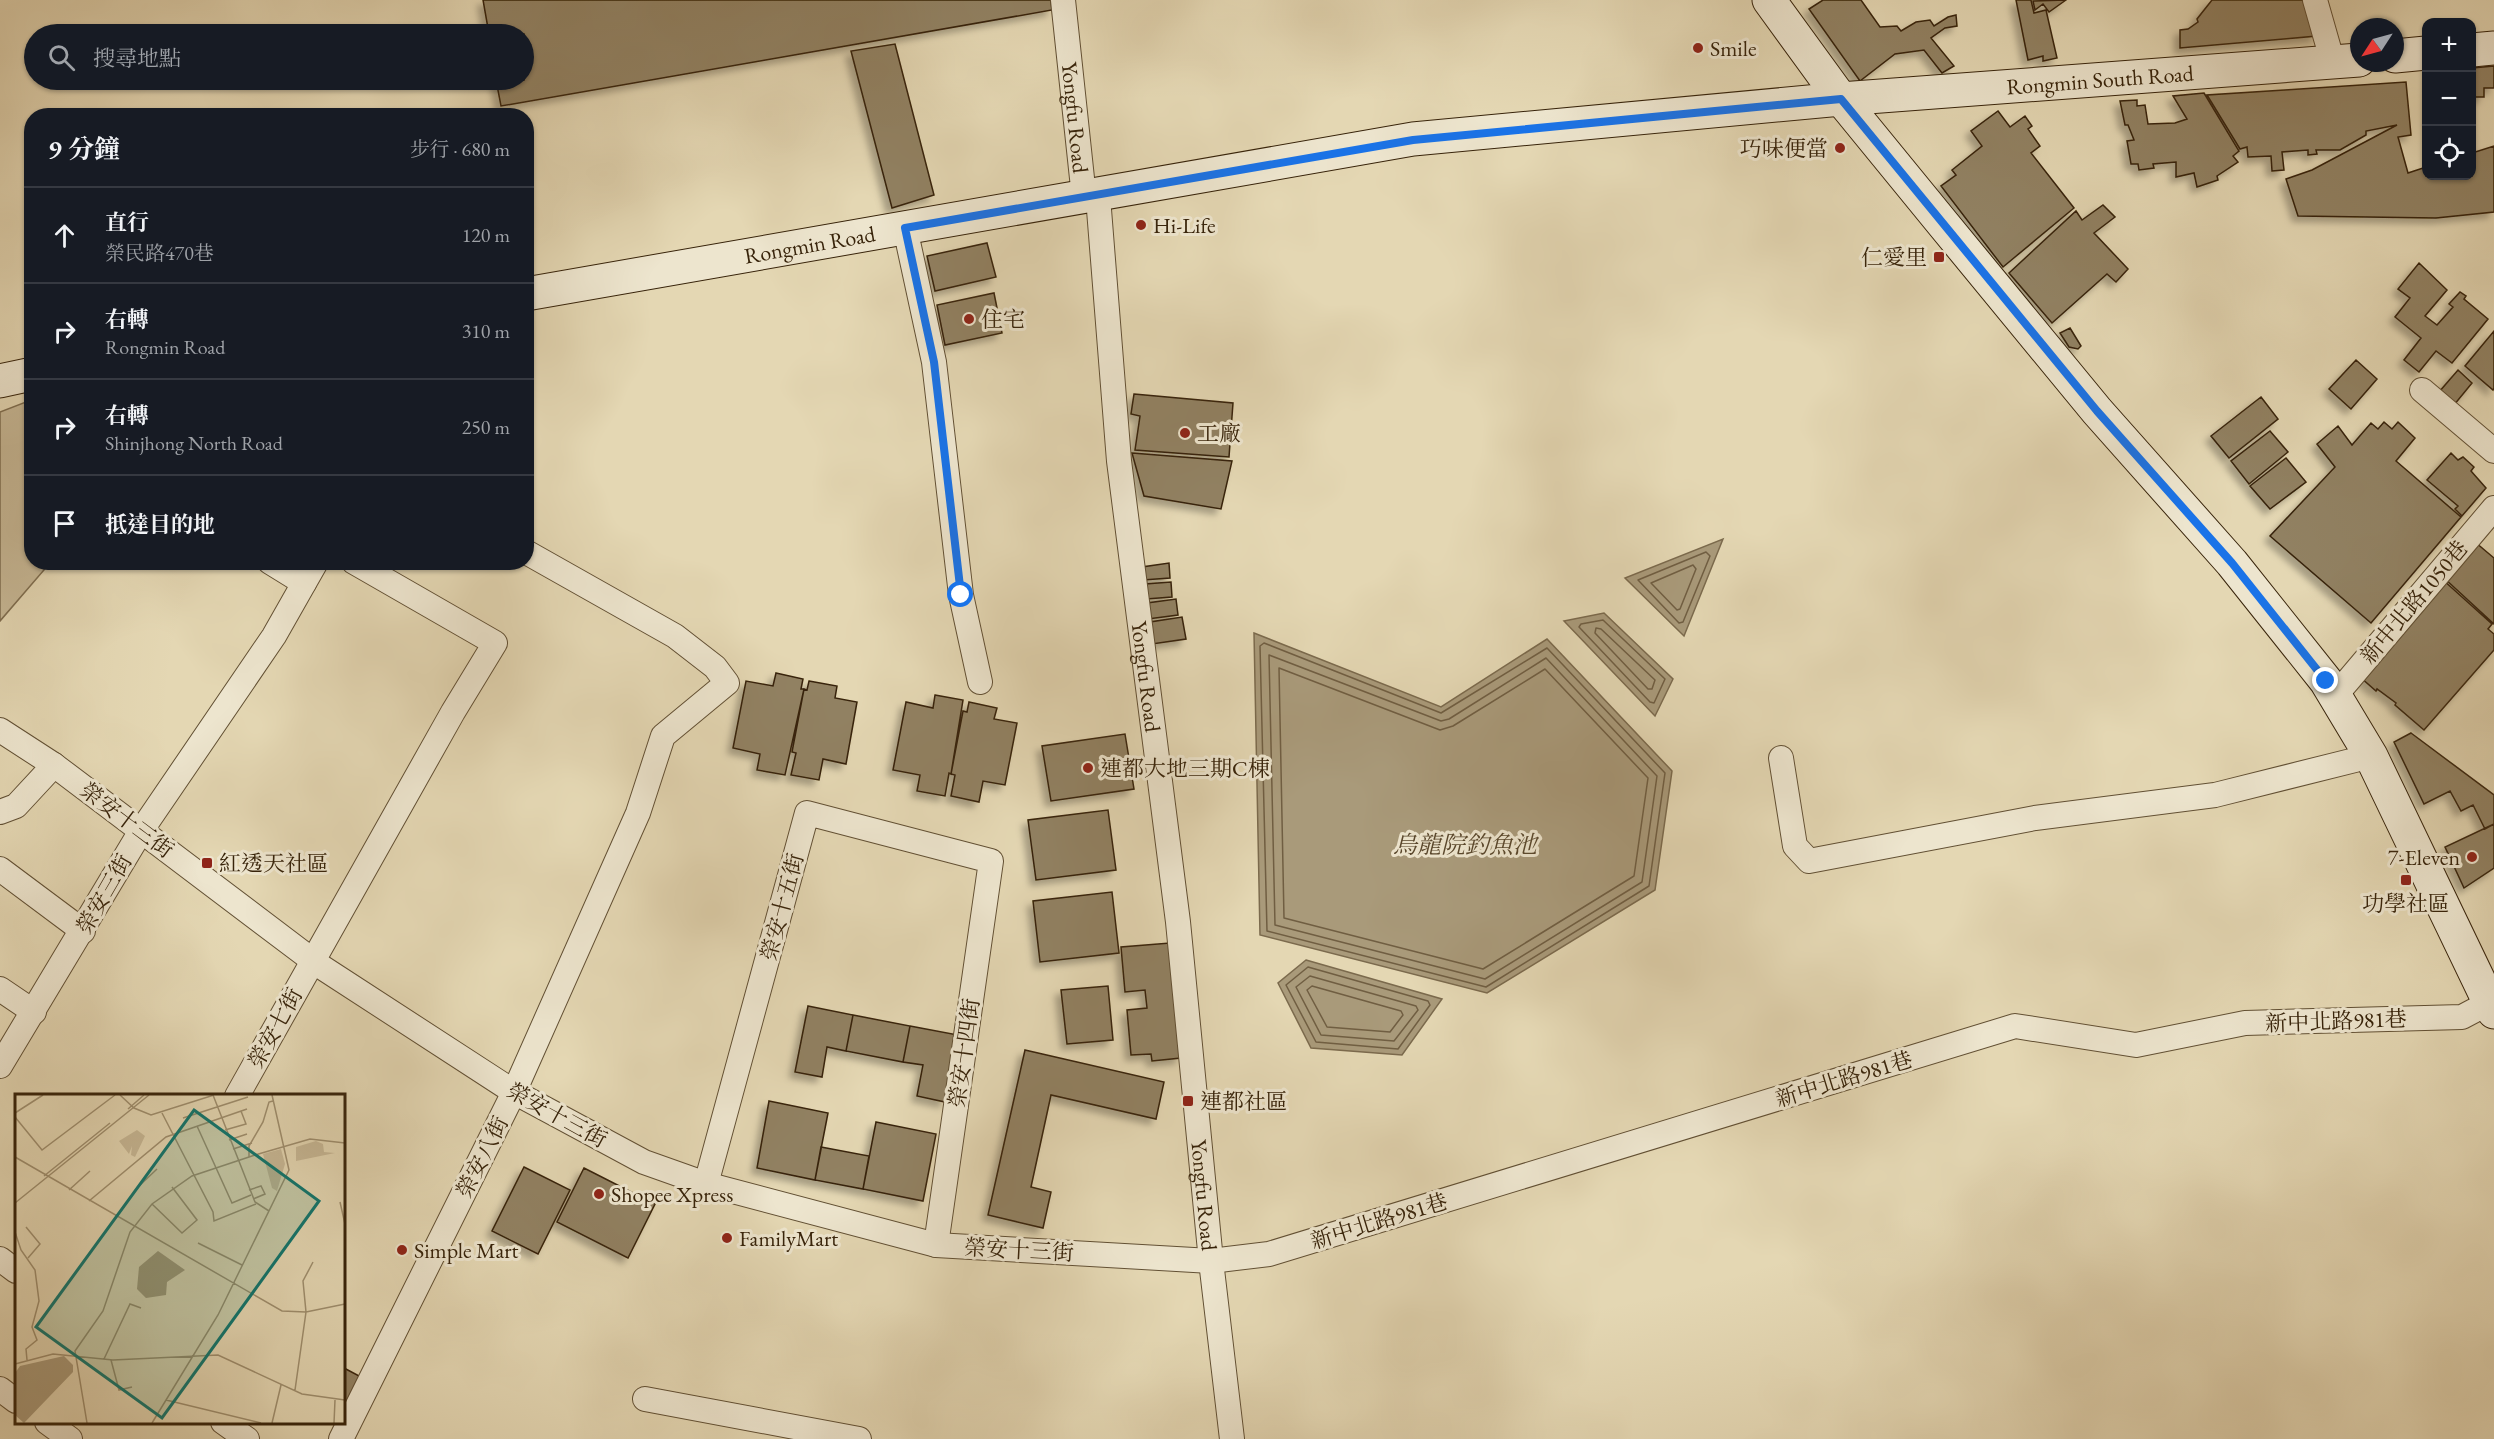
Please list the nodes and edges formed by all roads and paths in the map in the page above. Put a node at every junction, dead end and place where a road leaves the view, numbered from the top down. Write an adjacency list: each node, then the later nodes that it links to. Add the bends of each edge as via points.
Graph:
1 (1064, 0): 10 (street, Yongfu Road)
2 (1769, 0): 9 (street)
3 (2315, 0): 8 (street)
4 (2494, 48): 5 (street)
5 (2476, 50)
6 (2422, 53): 7 (street)
7 (2404, 55)
8 (2346, 61): 9 (street, Rongmin South Road)
9 (1841, 99): 10 (street, Rongmin Road, via 1413,140); 24 (street, via 2097,411 2232,563)
10 (1084, 197): 11 (street, Rongmin Road); 44 (street, Yongfu Road, via 1098,197 1119,461 1178,922)
11 (905, 228): 12 (street, Rongmin Road); 23 (street, via 934,362 961,595)
12 (534, 293)
13 (24, 376): 14 (street)
14 (0, 381)
15 (2422, 390): 16 (street)
16 (2494, 451)
17 (2494, 508): 24 (street, 新中北路1050巷)
18 (534, 557): 39 (street, 榮安八街, via 675,636 715,667 727,683 663,736 638,813)
19 (283, 570): 22 (street)
20 (311, 570): 22 (street, 榮安三街)
21 (368, 570): 34 (street, 榮安七街, via 495,643)
22 (304, 583): 30 (street, 榮安三街, via 274,636)
23 (980, 682)
24 (2335, 696): 26 (street)
25 (3, 737): 28 (street, 榮安十三街)
26 (2370, 756): 27 (street, via 2215,795 2035,818 1809,861 1795,846); 36 (street)
27 (1781, 758)
28 (54, 765): 29 (street, via 16,806); 30 (street, 榮安十三街)
29 (0, 812)
30 (141, 831): 33 (street, 榮安三街); 34 (street, 榮安十三街)
31 (991, 861): 41 (street, 榮安十五街, via 807,813); 42 (street, 榮安十四街)
32 (0, 869): 33 (street)
33 (83, 931): 37 (street, 榮安三街)
34 (313, 961): 39 (street, 榮安十三街); 40 (street, 榮安七街)
35 (0, 989): 37 (street)
36 (2492, 1006): 44 (street, 新中北路981巷, via 2462,1017 2245,1023 2136,1045 2015,1026 1269,1254)
37 (34, 1012): 38 (street, 榮安三街)
38 (0, 1066)
39 (514, 1092): 41 (street, 榮安十三街, via 644,1162); 54 (street, 榮安八街)
40 (238, 1094)
41 (706, 1184): 42 (street, 榮安十三街)
42 (936, 1245): 44 (street, 榮安十三街)
43 (0, 1259): 45 (street)
44 (1211, 1261): 56 (street, Yongfu Road)
45 (15, 1270)
46 (0, 1389): 48 (street)
47 (645, 1399): 51 (street)
48 (15, 1400)
49 (50, 1424): 52 (street)
50 (226, 1424): 53 (street)
51 (769, 1430): 55 (street)
52 (70, 1439)
53 (247, 1439)
54 (341, 1439)
55 (859, 1439)
56 (1232, 1439)

